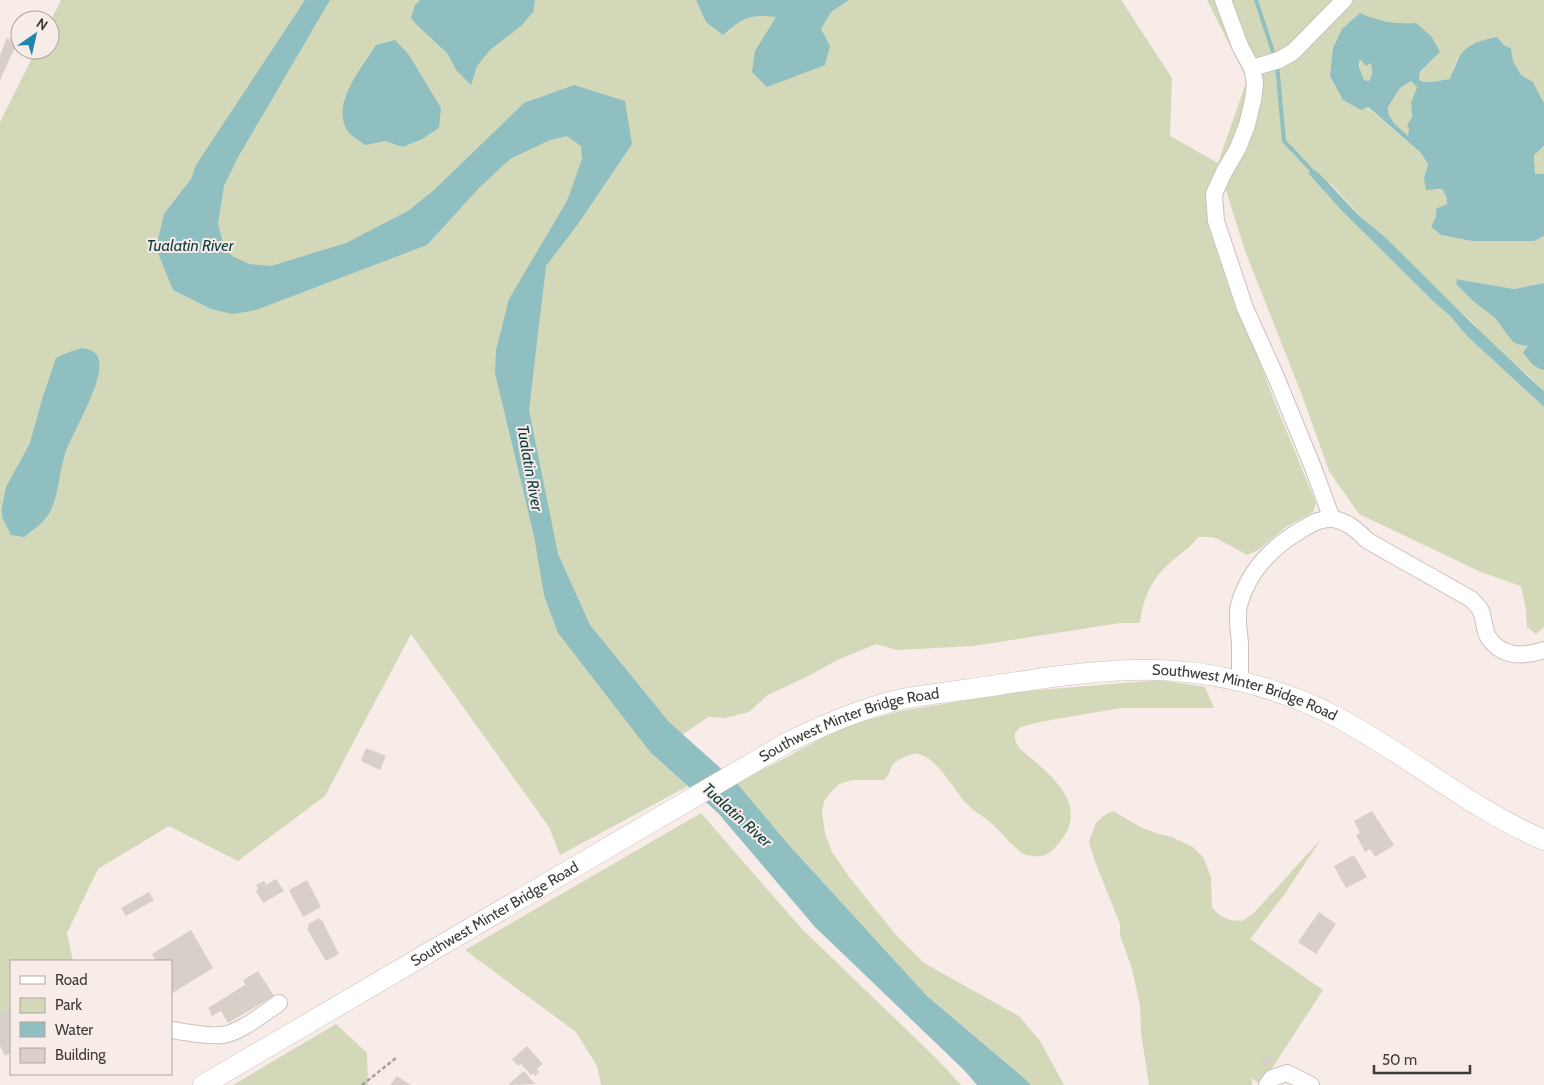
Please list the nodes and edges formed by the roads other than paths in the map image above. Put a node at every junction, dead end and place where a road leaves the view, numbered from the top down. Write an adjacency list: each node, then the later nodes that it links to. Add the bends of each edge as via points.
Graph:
1 (1222, 0): 3 (lane)
2 (1344, 0): 3 (lane, via 1293,52)
3 (1252, 68): 4 (lane, via 1255,83 1253,100 1238,148 1214,194 1216,221 1245,308)
4 (1332, 519): 5 (lane, via 1348,524 1368,540 1471,599 1480,610 1488,636 1500,650 1515,656); 6 (lane, via 1317,520 1286,538 1270,553 1247,584 1239,607)
5 (1544, 650)
6 (1240, 682): 7 (main road, Southwest Minter Bridge Road, via 1287,695 1335,716 1498,818); 10 (main road, Southwest Minter Bridge Road, via 1178,671 1103,671 902,699 830,722 767,754)
7 (1544, 840)
8 (279, 1003): 9 (lane, via 222,1035)
9 (172, 1030)
10 (203, 1085)
11 (1267, 1085): 12 (lane, via 1272,1078 1287,1073)
12 (1310, 1085)

